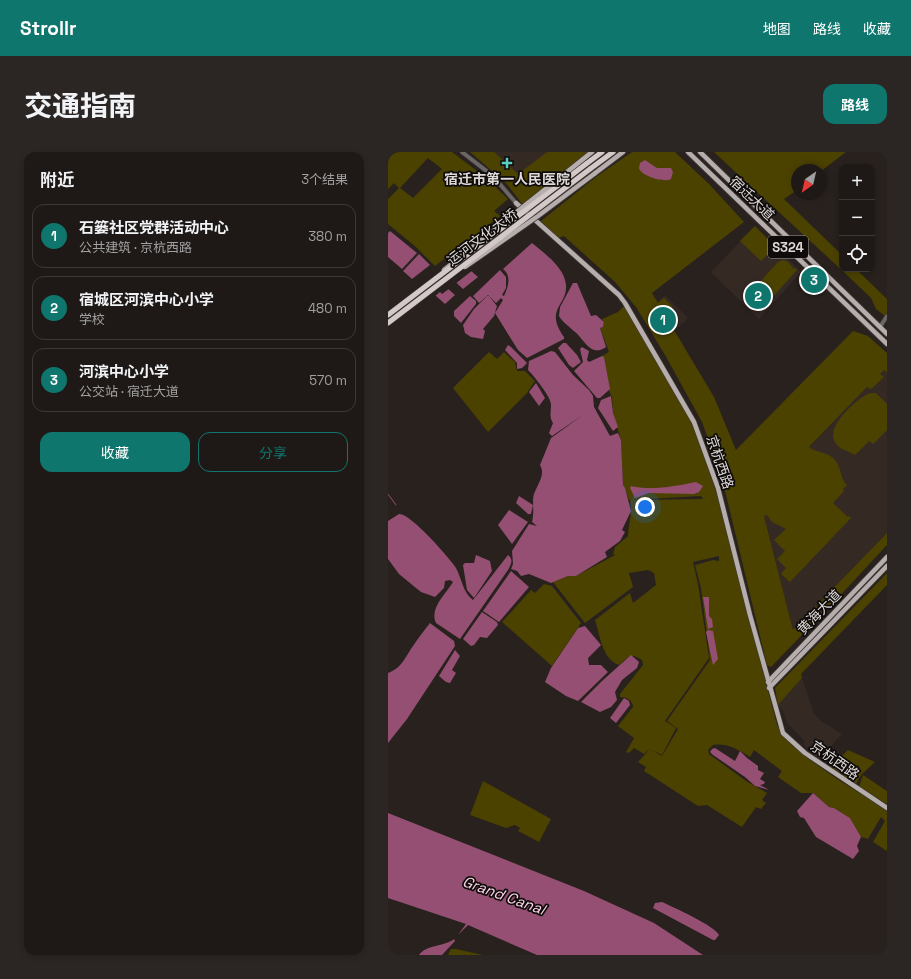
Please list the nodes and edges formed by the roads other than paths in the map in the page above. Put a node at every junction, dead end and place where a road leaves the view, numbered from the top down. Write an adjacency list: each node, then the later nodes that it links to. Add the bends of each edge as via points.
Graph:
1 (462, 152): 9 (street, 京杭西路, via 492,176)
2 (592, 152): 8 (main road)
3 (602, 152): 8 (highway, 运河文化大桥)
4 (613, 152): 10 (highway, 运河文化大桥, bridge)
5 (623, 152): 10 (main road, bridge, via 538,216)
6 (688, 152): 16 (main road, 宿迁大道 / S324)
7 (700, 152): 14 (main road, 宿迁大道 / S324)
8 (584, 162): 11 (highway, 运河文化大桥, bridge)
9 (516, 203): 19 (main road, 京杭西路, via 622,299 694,422 718,488)
10 (439, 285): 13 (highway, 运河文化大桥, bridge)
11 (388, 315)
12 (886, 320): 14 (street)
13 (388, 323)
14 (880, 327): 15 (main road, 宿迁大道 / S324)
15 (887, 334)
16 (887, 344)
17 (887, 558): 19 (main road, 黄海大道)
18 (887, 566): 20 (main road, 黄海大道)
19 (768, 682): 20 (main road, 京杭西路)
20 (769, 688): 21 (main road, 京杭西路, via 779,725 787,739 844,781)
21 (887, 808)

